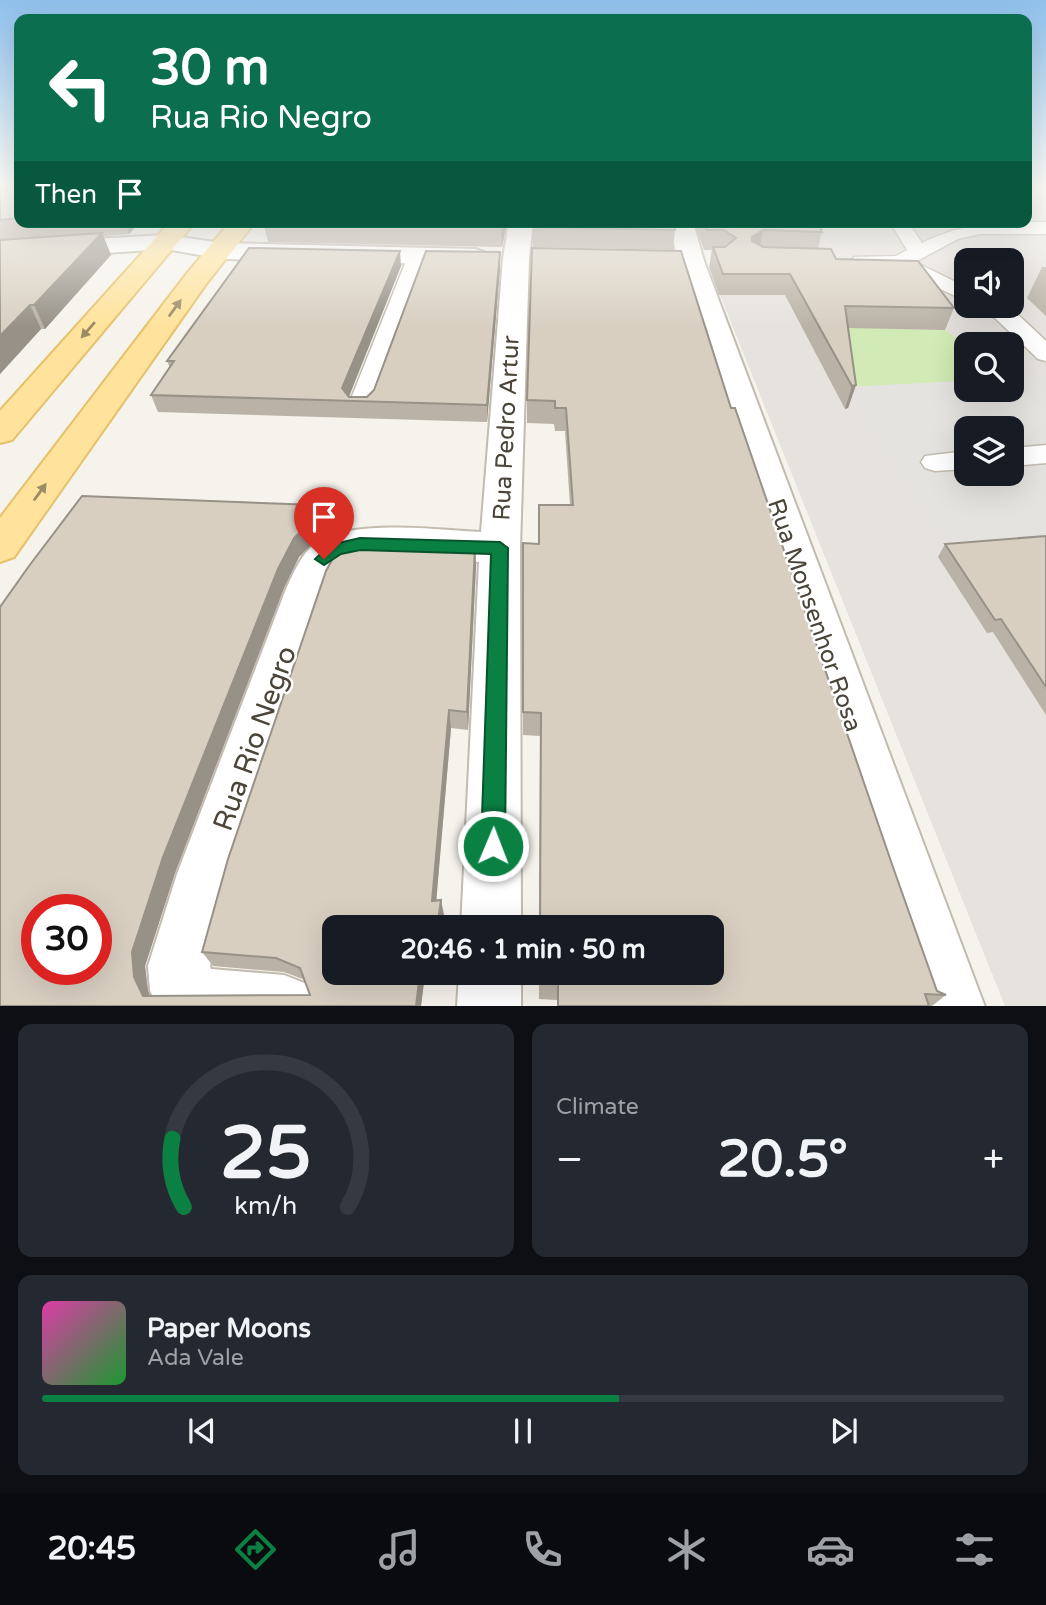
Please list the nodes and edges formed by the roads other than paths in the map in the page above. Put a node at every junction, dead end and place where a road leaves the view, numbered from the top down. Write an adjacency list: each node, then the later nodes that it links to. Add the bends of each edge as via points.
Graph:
1 (166, 233): 9 (street)
2 (173, 233): 19 (main road, one-way to 19)
3 (176, 233): 8 (street)
4 (235, 233): 8 (main road)
5 (906, 233): 11 (lane)
6 (961, 233): 11 (lane)
7 (527, 246): 12 (street); 25 (street, Rua Pedro Artur)
8 (222, 251): 12 (street); 24 (main road, one-way to 8, via 197,278)
9 (0, 252)
10 (688, 252): 30 (street, Rua Monsenhor Rosa)
11 (918, 252): 14 (lane)
12 (418, 256): 18 (lane)
13 (843, 261): 14 (lane)
14 (899, 262): 15 (lane)
15 (954, 289)
16 (1008, 318): 17 (lane)
17 (1046, 354)
18 (361, 406)
19 (0, 432)
20 (1046, 454): 21 (lane)
21 (1024, 456)
22 (954, 461): 23 (lane)
23 (935, 462)
24 (0, 547)
25 (500, 548): 26 (street, Rua Pedro Artur); 28 (street, Rua Rio Negro, via 360,544 336,549 324,559 307,589 206,874 179,966 181,990 189,1000)
26 (491, 915)
27 (490, 985): 29 (street)
28 (284, 1006)
29 (489, 1006)
30 (953, 1006)

